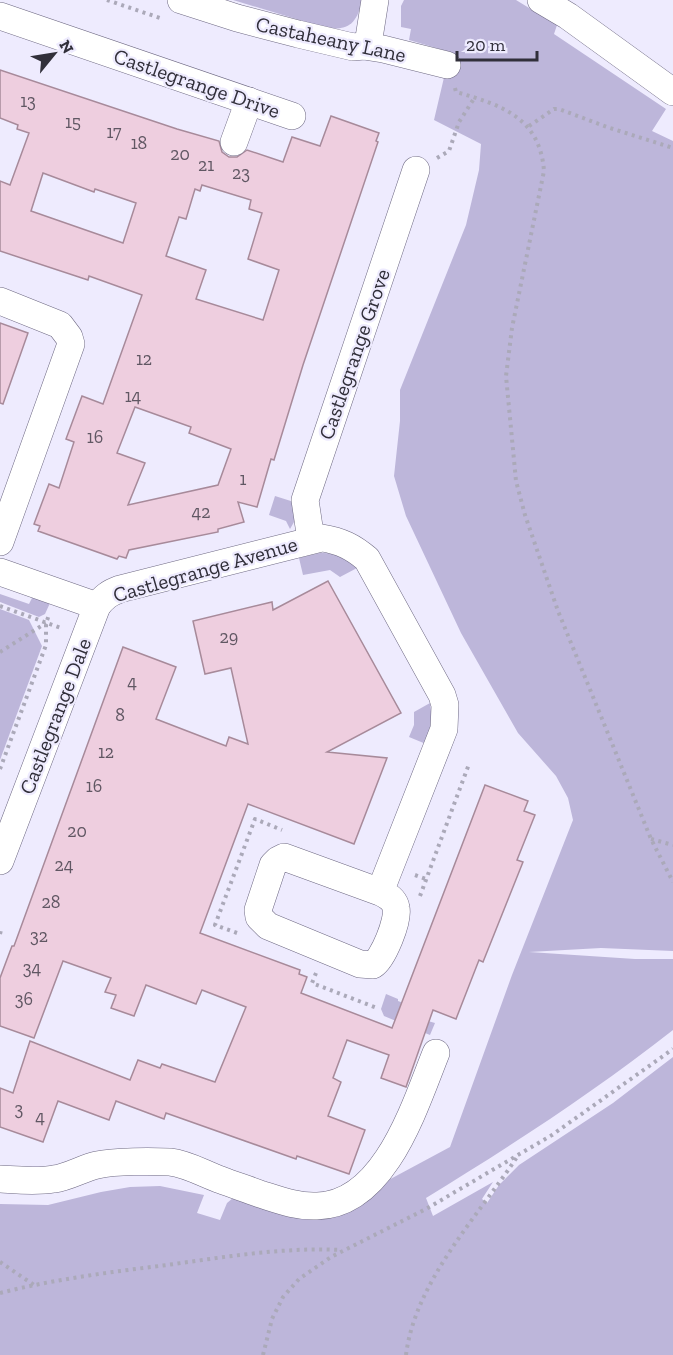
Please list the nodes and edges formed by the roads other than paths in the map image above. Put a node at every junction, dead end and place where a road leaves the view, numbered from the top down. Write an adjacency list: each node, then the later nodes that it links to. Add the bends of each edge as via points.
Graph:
1 (182, 0): 5 (street, Castaheany Lane, via 298,34)
2 (375, 0): 5 (street, via 369,38)
3 (541, 0): 7 (street)
4 (0, 16): 8 (street, Castlegrange Drive)
5 (364, 46): 6 (street, Castaheany Lane)
6 (447, 65)
7 (673, 92)
8 (249, 101): 9 (street, Castlegrange Drive); 10 (street)
9 (292, 116)
10 (234, 142)
11 (416, 171): 13 (street, Castlegrange Grove, via 305,500)
12 (0, 301): 14 (street, via 60,325 71,344)
13 (311, 540): 16 (street, Castlegrange Avenue, via 120,589 109,593); 18 (street, Castlegrange Avenue, via 340,541 367,559 445,705 440,745)
14 (0, 542)
15 (0, 572): 16 (street, Castlegrange Avenue)
16 (97, 606): 17 (street, Castlegrange Dale)
17 (1, 855)
18 (380, 892): 18 (street, via 284,857 273,865 259,916 268,926 360,964 373,965 381,957 396,916 395,904)
19 (436, 1053): 20 (street, via 388,1161 369,1183 339,1202 296,1205 220,1186 180,1164 155,1162 98,1164 56,1179)
20 (0, 1179)

